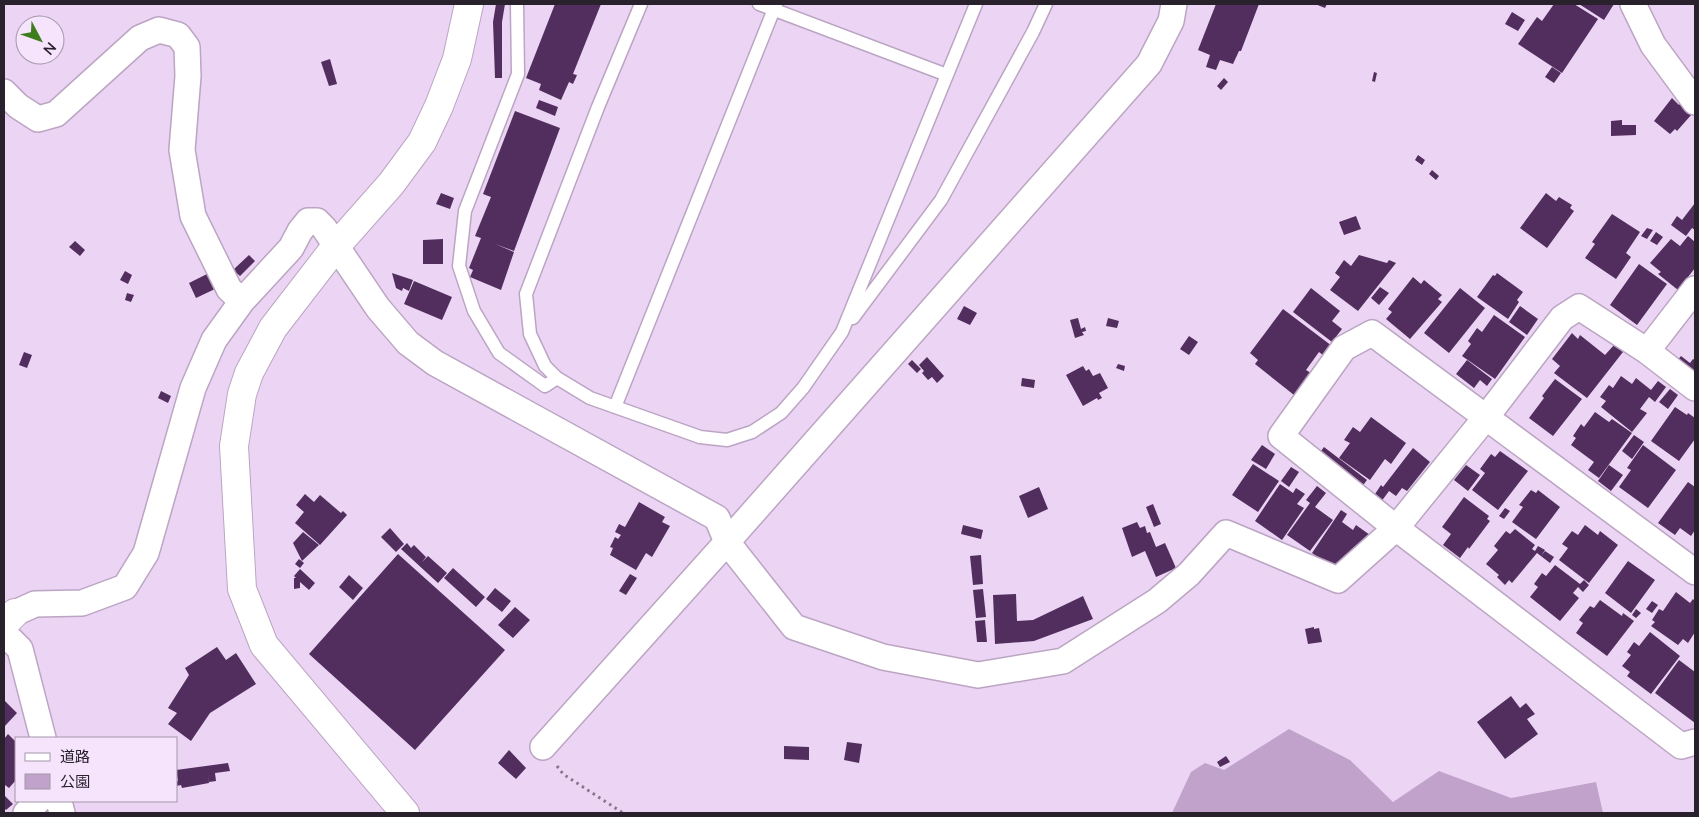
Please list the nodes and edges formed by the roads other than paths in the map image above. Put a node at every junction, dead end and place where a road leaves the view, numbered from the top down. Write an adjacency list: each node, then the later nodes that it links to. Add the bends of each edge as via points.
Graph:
1 (468, 4): 13 (street, via 457,59 422,142 391,184)
2 (516, 4): 18 (lane, via 518,74 465,211 459,266 474,311 499,353 545,386)
3 (641, 4): 18 (lane, via 526,294 530,334 545,366)
4 (759, 4): 9 (lane)
5 (976, 4): 10 (lane)
6 (1046, 4): 16 (lane, via 941,200)
7 (1174, 4): 23 (street, via 1171,21 1149,64)
8 (1633, 4): 12 (street, via 1653,46)
9 (775, 6): 10 (lane); 20 (lane)
10 (947, 75): 16 (lane)
11 (11, 99): 15 (street, via 38,119 56,114 140,38 159,30 178,36 187,47 182,150 193,216 229,289)
12 (1695, 102)
13 (337, 245): 15 (street, via 317,221 308,221 291,248); 23 (street, via 378,308 408,344 434,363 717,518); 31 (street, via 273,328 249,373 242,394 234,446 242,588 264,645)
14 (1695, 290): 17 (street)
15 (242, 301): 25 (street, via 214,340 193,388 146,553 125,586 82,603 36,604)
16 (842, 332): 20 (lane, via 781,414 752,432 727,440 700,437)
17 (1647, 351): 19 (street); 21 (street, via 1579,307 1562,318)
18 (557, 378): 20 (lane, via 590,398)
19 (1695, 388)
20 (616, 407)
21 (1487, 416): 22 (street); 22 (street, via 1372,333 1344,348 1281,436); 24 (street)
22 (1396, 528): 23 (street, via 1338,580 1226,533 1189,574 1157,601 1063,661 978,675 883,657 794,628); 27 (street, via 1681,746)
23 (728, 542): 28 (street)
24 (1695, 572)
25 (8, 624): 26 (street, via 20,649)
26 (43, 737)
27 (1695, 742)
28 (543, 747)
29 (37, 802): 30 (street)
30 (26, 813)
31 (405, 813)

